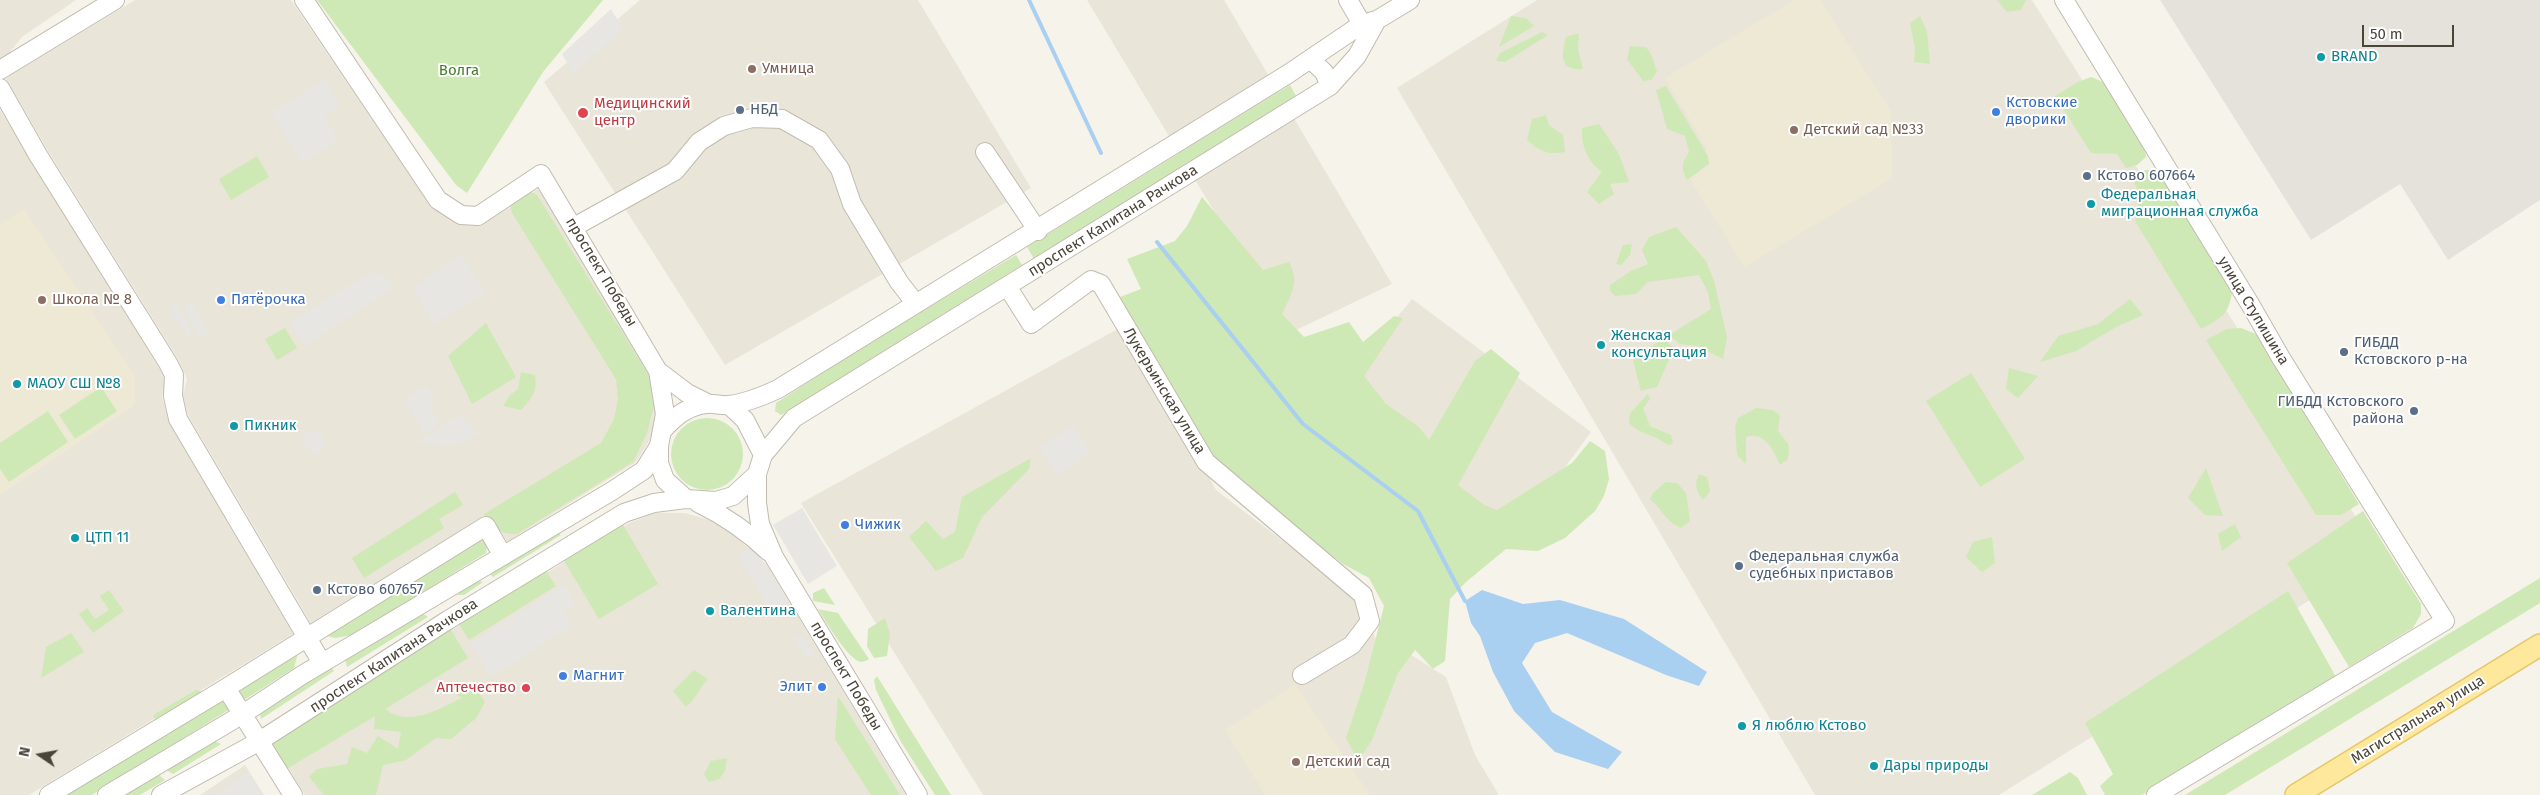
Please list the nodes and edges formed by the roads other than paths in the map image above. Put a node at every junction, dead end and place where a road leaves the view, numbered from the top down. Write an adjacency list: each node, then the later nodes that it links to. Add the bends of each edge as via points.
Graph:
1 (115, 0): 8 (street)
2 (304, 0): 12 (street, проспект Победы, via 438,200 461,215 478,216 541,174)
3 (1348, 0): 6 (street)
4 (1410, 0): 6 (street, проспект Капитана Рачкова)
5 (2064, 0): 39 (street, улица Ступишина, via 2444,621)
6 (1370, 22): 7 (street); 9 (street, проспект Капитана Рачкова, via 1357,56)
7 (1310, 60): 9 (street, via 1324,72); 13 (street)
8 (0, 70)
9 (1330, 86): 14 (street, проспект Капитана Рачкова)
10 (0, 88): 27 (street, via 38,155 168,363 174,375 173,396 178,419)
11 (985, 152): 13 (street)
12 (574, 227): 15 (street, via 675,171 699,142 724,126 752,118 782,119 819,140 840,169 852,204); 16 (street, проспект Победы)
13 (1038, 231): 15 (street)
14 (1007, 286): 20 (street, проспект Капитана Рачкова, via 794,418); 30 (street, Лукерьинская улица, via 1031,324 1091,280 1101,284 1206,462 1363,595 1370,621 1352,645)
15 (916, 304): 18 (street, via 778,389)
16 (658, 371): 17 (street); 19 (street, via 665,414)
17 (707, 404): 18 (street); 19 (street, via 675,416)
18 (728, 405): 20 (street, via 745,420)
19 (661, 438): 22 (street, via 644,470); 23 (street, via 659,462 665,480)
20 (763, 455): 21 (street)
21 (758, 474): 23 (street, via 733,496 716,502); 26 (street, via 756,504 760,524)
22 (612, 491): 24 (street); 25 (street)
23 (691, 500): 24 (street, проспект Капитана Рачкова, via 654,503); 26 (street, via 726,517)
24 (624, 514): 33 (street, проспект Капитана Рачкова, via 448,620)
25 (502, 556): 27 (street, via 486,526); 29 (street)
26 (774, 557): 38 (street, проспект Победы)
27 (307, 637): 29 (street); 31 (street)
28 (2540, 645): 40 (main road, Магистральная улица)
29 (322, 663): 32 (street)
30 (1302, 675)
31 (226, 688): 32 (street); 34 (street)
32 (243, 714): 33 (street); 35 (street)
33 (258, 742): 36 (street, проспект Капитана Рачкова); 37 (street)
34 (49, 795)
35 (107, 795)
36 (161, 795)
37 (293, 795)
38 (918, 795)
39 (2156, 795)
40 (2296, 795)

